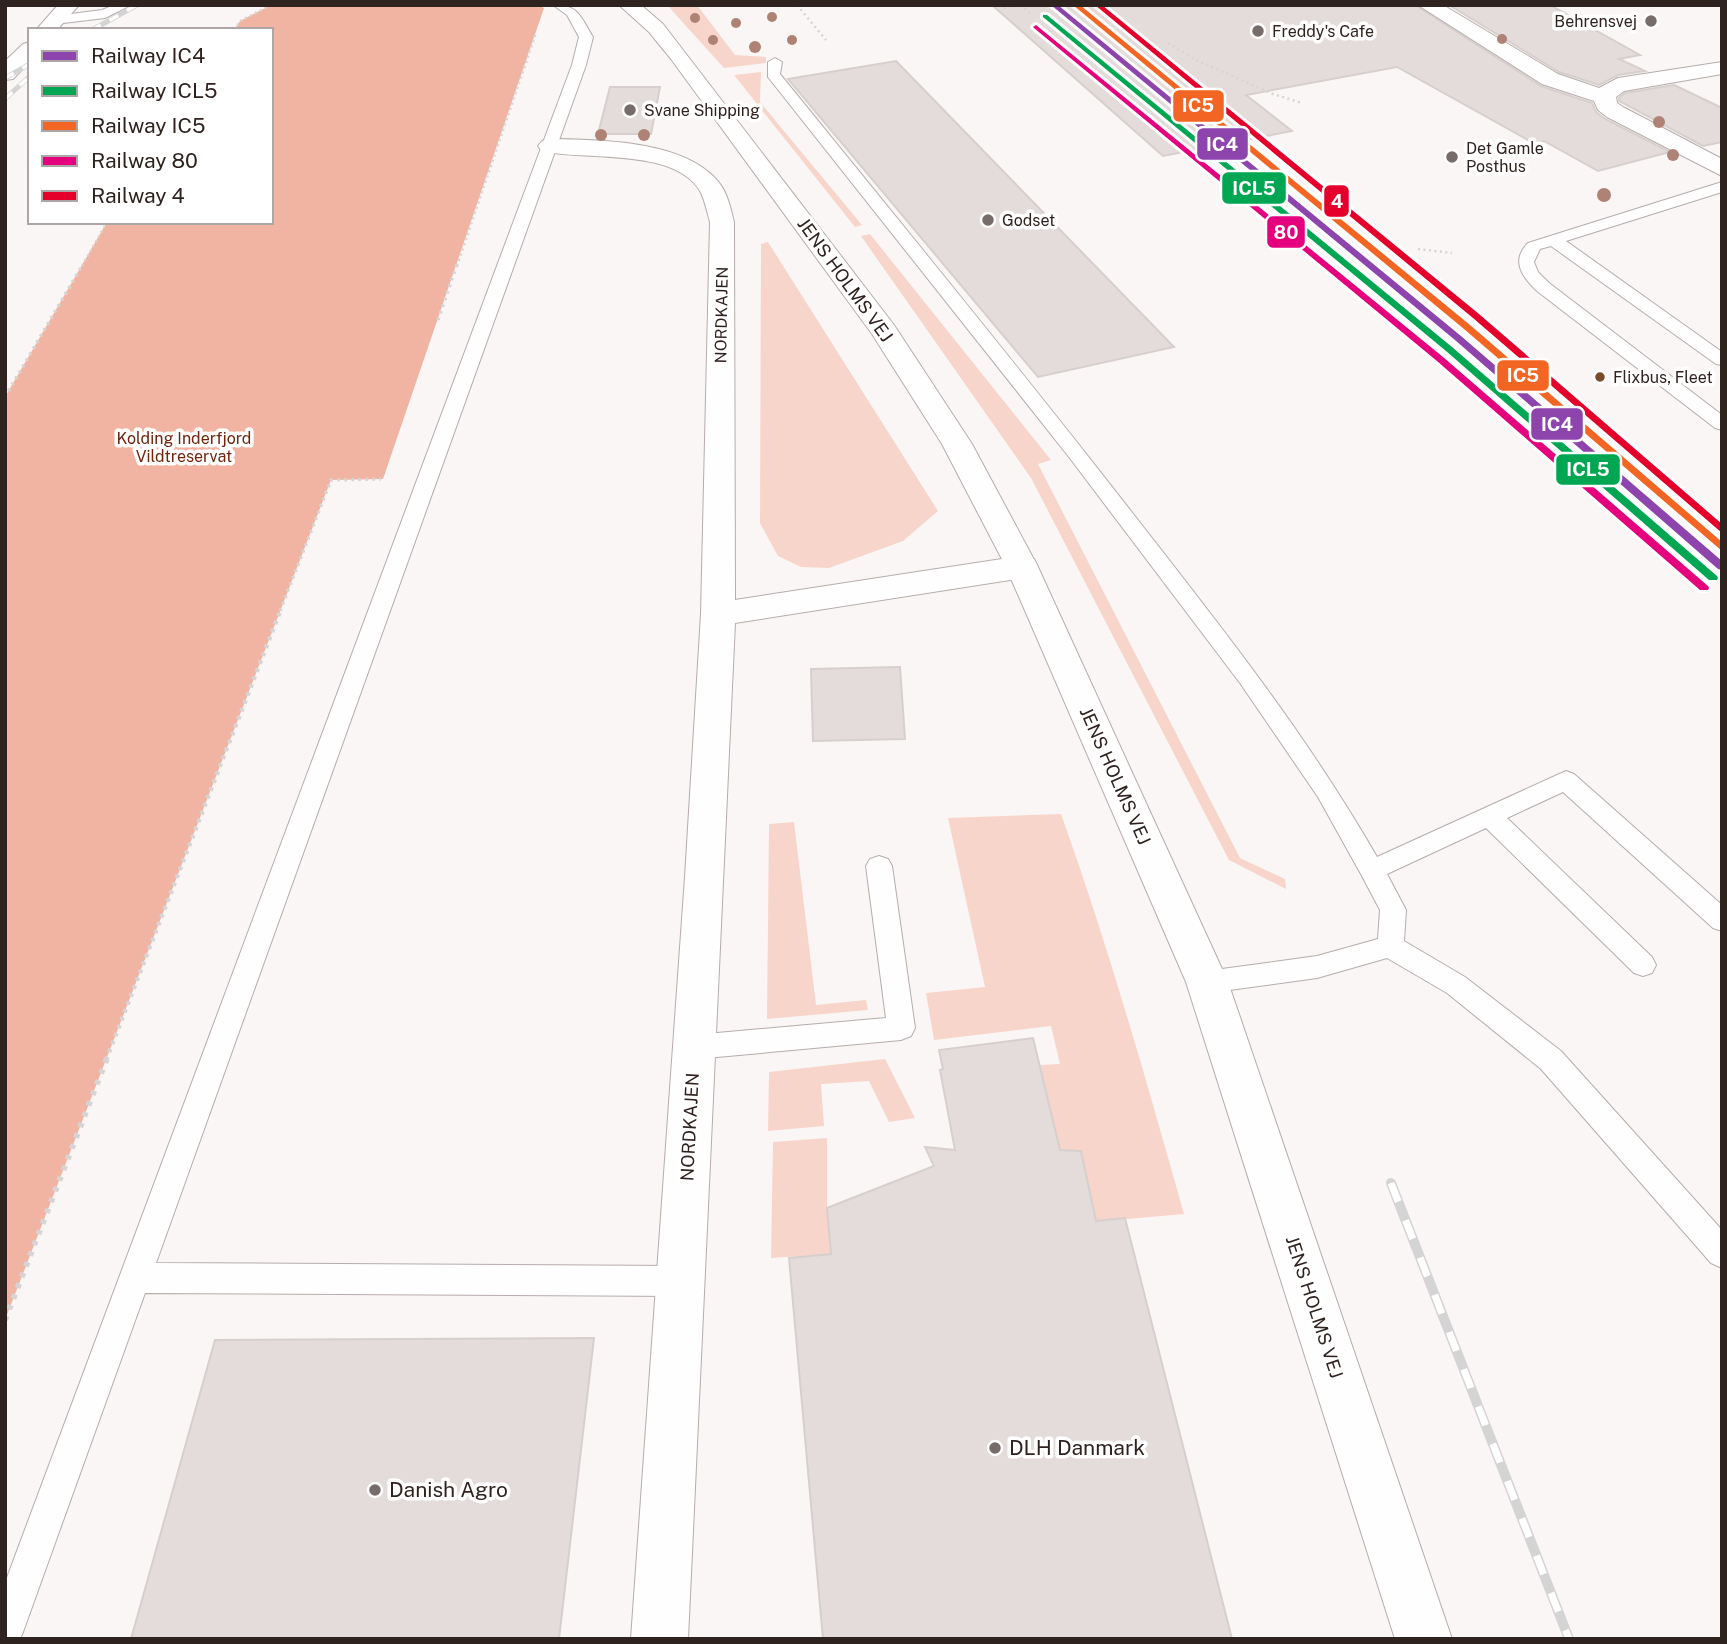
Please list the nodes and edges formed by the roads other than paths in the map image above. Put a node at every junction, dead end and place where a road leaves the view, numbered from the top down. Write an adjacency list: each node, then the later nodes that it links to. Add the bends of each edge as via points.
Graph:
1 (125, 5): 5 (lane, via 105,14)
2 (559, 5): 11 (lane, via 572,13 586,37)
3 (629, 5): 17 (street, JENS HOLMS VEJ, via 678,55 884,331 957,444)
4 (1428, 5): 10 (street, via 1550,79)
5 (56, 18)
6 (28, 50): 9 (street)
7 (775, 62): 21 (lane, via 774,74 1248,677 1327,791)
8 (1722, 68): 10 (street, via 1618,85)
9 (5, 75)
10 (1605, 97): 12 (street, via 1606,105 1615,112)
11 (550, 146): 18 (street, NORDKAJEN, via 634,153 674,162 706,182 715,196 722,222); 28 (lane)
12 (1722, 169)
13 (1722, 187): 14 (lane)
14 (1552, 239): 15 (lane); 16 (lane, via 1529,250 1526,263 1535,280)
15 (1722, 360)
16 (1722, 424)
17 (1022, 567): 18 (street); 25 (street, JENS HOLMS VEJ)
18 (718, 614): 26 (street, NORDKAJEN)
19 (1489, 816): 21 (lane); 22 (lane, via 1566,780); 24 (lane)
20 (879, 866): 26 (lane, via 901,1028)
21 (1372, 870): 23 (lane, via 1393,910)
22 (1722, 921)
23 (1390, 946): 25 (lane, via 1317,967); 27 (lane, via 1456,985 1551,1060)
24 (1643, 965)
25 (1207, 982): 32 (street, JENS HOLMS VEJ)
26 (695, 1047): 29 (street, NORDKAJEN)
27 (1722, 1253)
28 (135, 1278): 29 (lane); 30 (lane)
29 (680, 1281): 31 (street, NORDKAJEN)
30 (5, 1632)
31 (659, 1639)
32 (1424, 1639)

